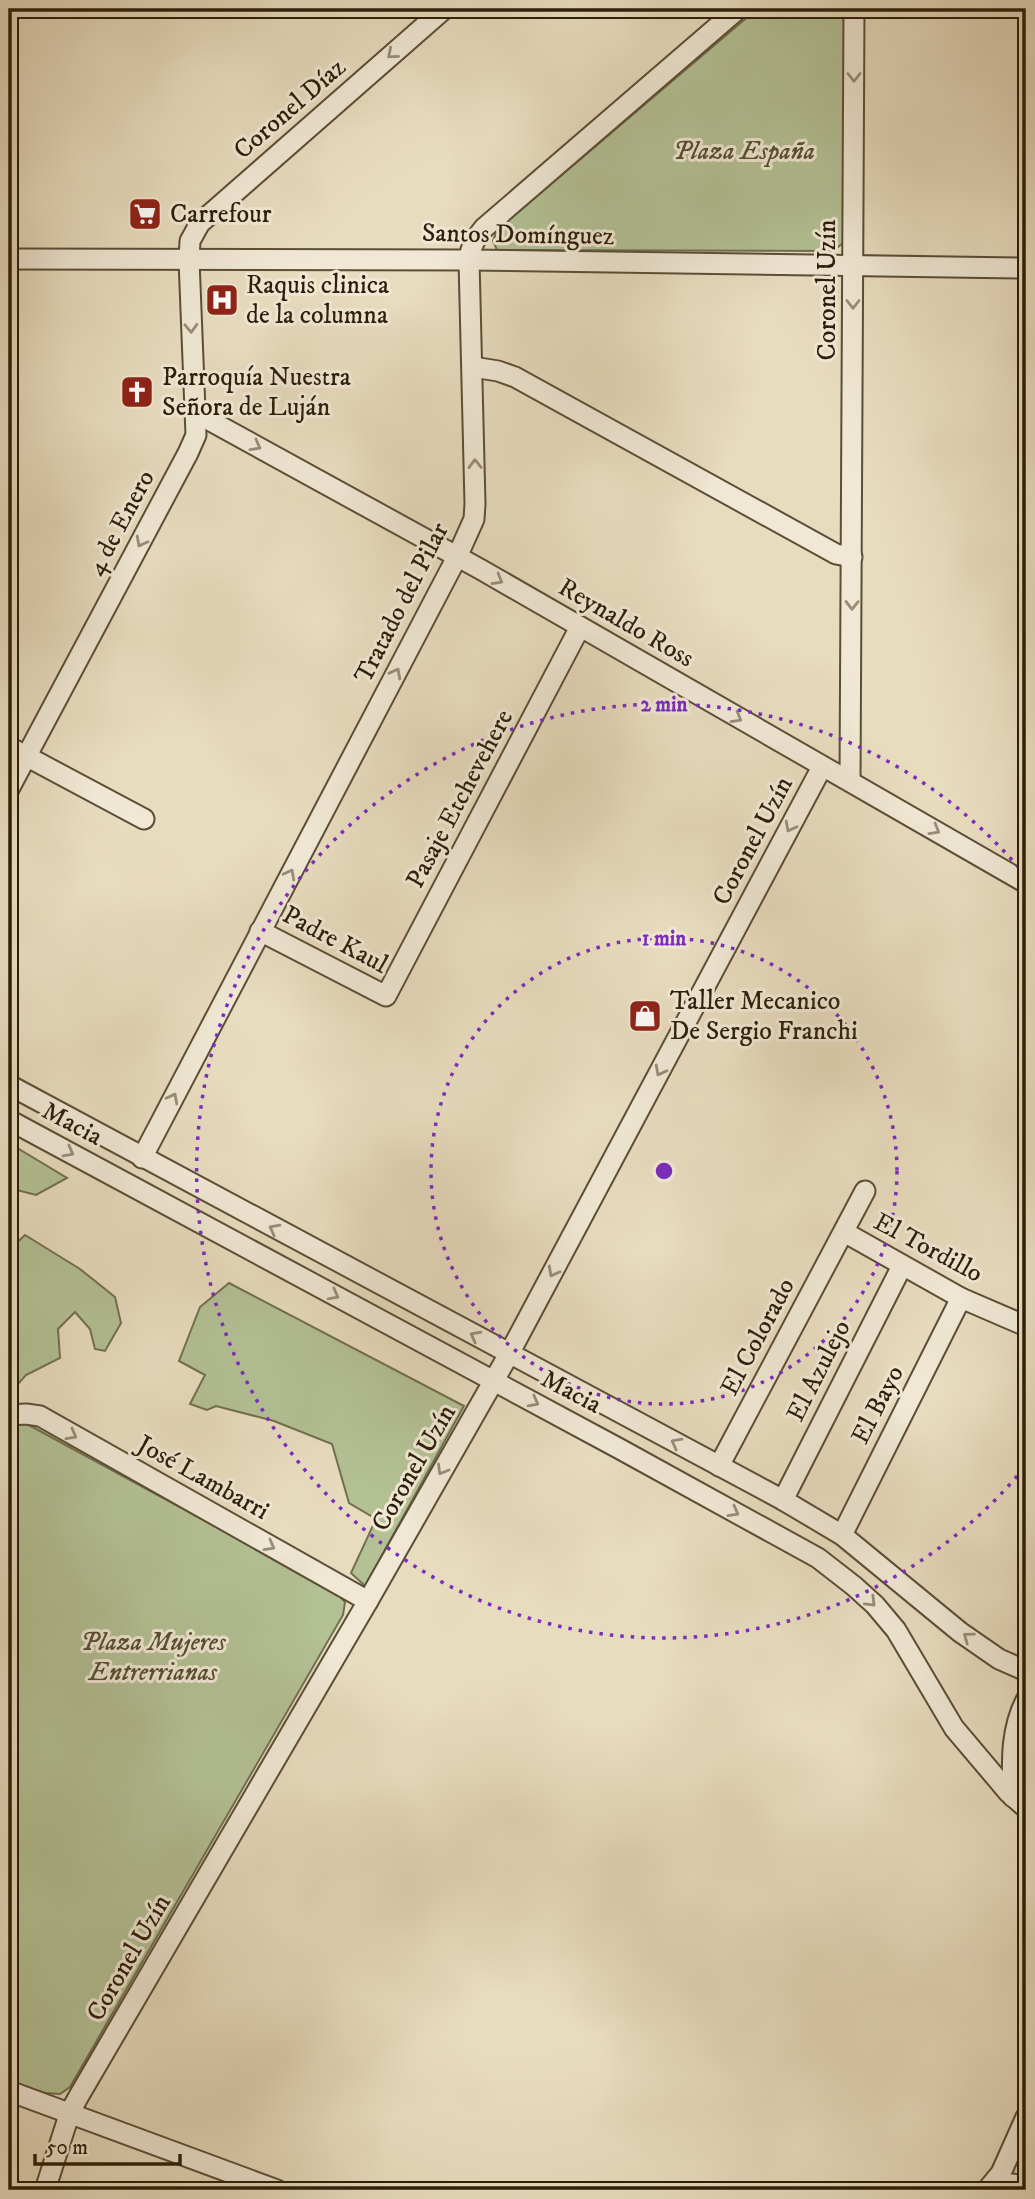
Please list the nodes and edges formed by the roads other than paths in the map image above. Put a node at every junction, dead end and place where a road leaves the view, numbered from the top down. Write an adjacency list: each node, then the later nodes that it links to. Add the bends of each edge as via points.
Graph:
1 (443, 9): 5 (street, Coronel Díaz, one-way to 5, via 200,223 190,241)
2 (738, 9): 6 (street, Tratado del Pilar, via 484,228 470,250)
3 (854, 9): 7 (street, Coronel Uzín, one-way to 7)
4 (9, 259): 5 (street, Santos Domínguez)
5 (189, 260): 6 (street, Santos Domínguez); 10 (street, 4 de Enero, one-way to 10)
6 (469, 261): 7 (street, Santos Domínguez); 9 (street, Tratado del Pilar)
7 (853, 265): 8 (street, Santos Domínguez); 12 (street, Coronel Uzín, one-way to 12)
8 (1026, 268)
9 (473, 367): 11 (street, Tratado del Pilar, one-way to 9, via 474,519); 12 (street, via 515,377 836,554)
10 (196, 413): 11 (street, Reynaldo Ross, one-way to 11); 15 (street, 4 de Enero, one-way to 15, via 196,435 188,453)
11 (457, 557): 13 (street, Reynaldo Ross, one-way to 13); 21 (street, Tratado del Pilar, one-way to 11)
12 (852, 557): 17 (street, Coronel Uzín, one-way to 17)
13 (580, 627): 16 (street, Reynaldo Ross, one-way to 16); 22 (street, Pasaje Etchevehere)
14 (9, 747): 15 (street)
15 (26, 757): 18 (street, 4 de Enero); 19 (street)
16 (822, 767): 17 (street, Reynaldo Ross); 31 (street, Coronel Uzín, one-way to 31)
17 (850, 781): 20 (street, Reynaldo Ross, one-way to 20)
18 (9, 789)
19 (144, 819)
20 (1026, 883)
21 (260, 930): 22 (street, Padre Kaul); 25 (street, Tratado del Pilar, one-way to 21)
22 (386, 996)
23 (9, 1086): 25 (street, Macia)
24 (9, 1120): 32 (street, Macia, one-way to 32)
25 (142, 1158): 31 (street, Macia, one-way to 25)
26 (865, 1191): 27 (street, El Colorado)
27 (844, 1232): 28 (street, El Tordillo); 34 (street, El Colorado)
28 (902, 1266): 29 (street, El Tordillo); 35 (street, El Azulejo)
29 (961, 1298): 30 (street, El Tordillo); 36 (street, El Bayo)
30 (1026, 1326)
31 (509, 1354): 32 (street, Coronel Uzín); 34 (street, Macia, one-way to 31)
32 (494, 1380): 37 (street, Coronel Uzín, one-way to 37); 40 (street, Macia, one-way to 40, via 841,1574 897,1630 954,1728)
33 (9, 1415): 37 (street, José Lambarri, one-way to 37, via 40,1416)
34 (719, 1466): 35 (street, Macia)
35 (783, 1500): 36 (street, Macia)
36 (842, 1535): 38 (street, Macia, one-way to 36, via 999,1660 960,1632)
37 (368, 1601): 42 (street, Coronel Uzín)
38 (1026, 1671)
39 (1026, 1700): 40 (street, via 1015,1729 1012,1764)
40 (1020, 1803)
41 (9, 2091): 42 (street)
42 (71, 2112): 45 (street); 47 (street, Coronel Uzín)
43 (1026, 2117): 46 (street, via 1001,2173)
44 (1026, 2186): 46 (street)
45 (264, 2188)
46 (989, 2188)
47 (45, 2190)

